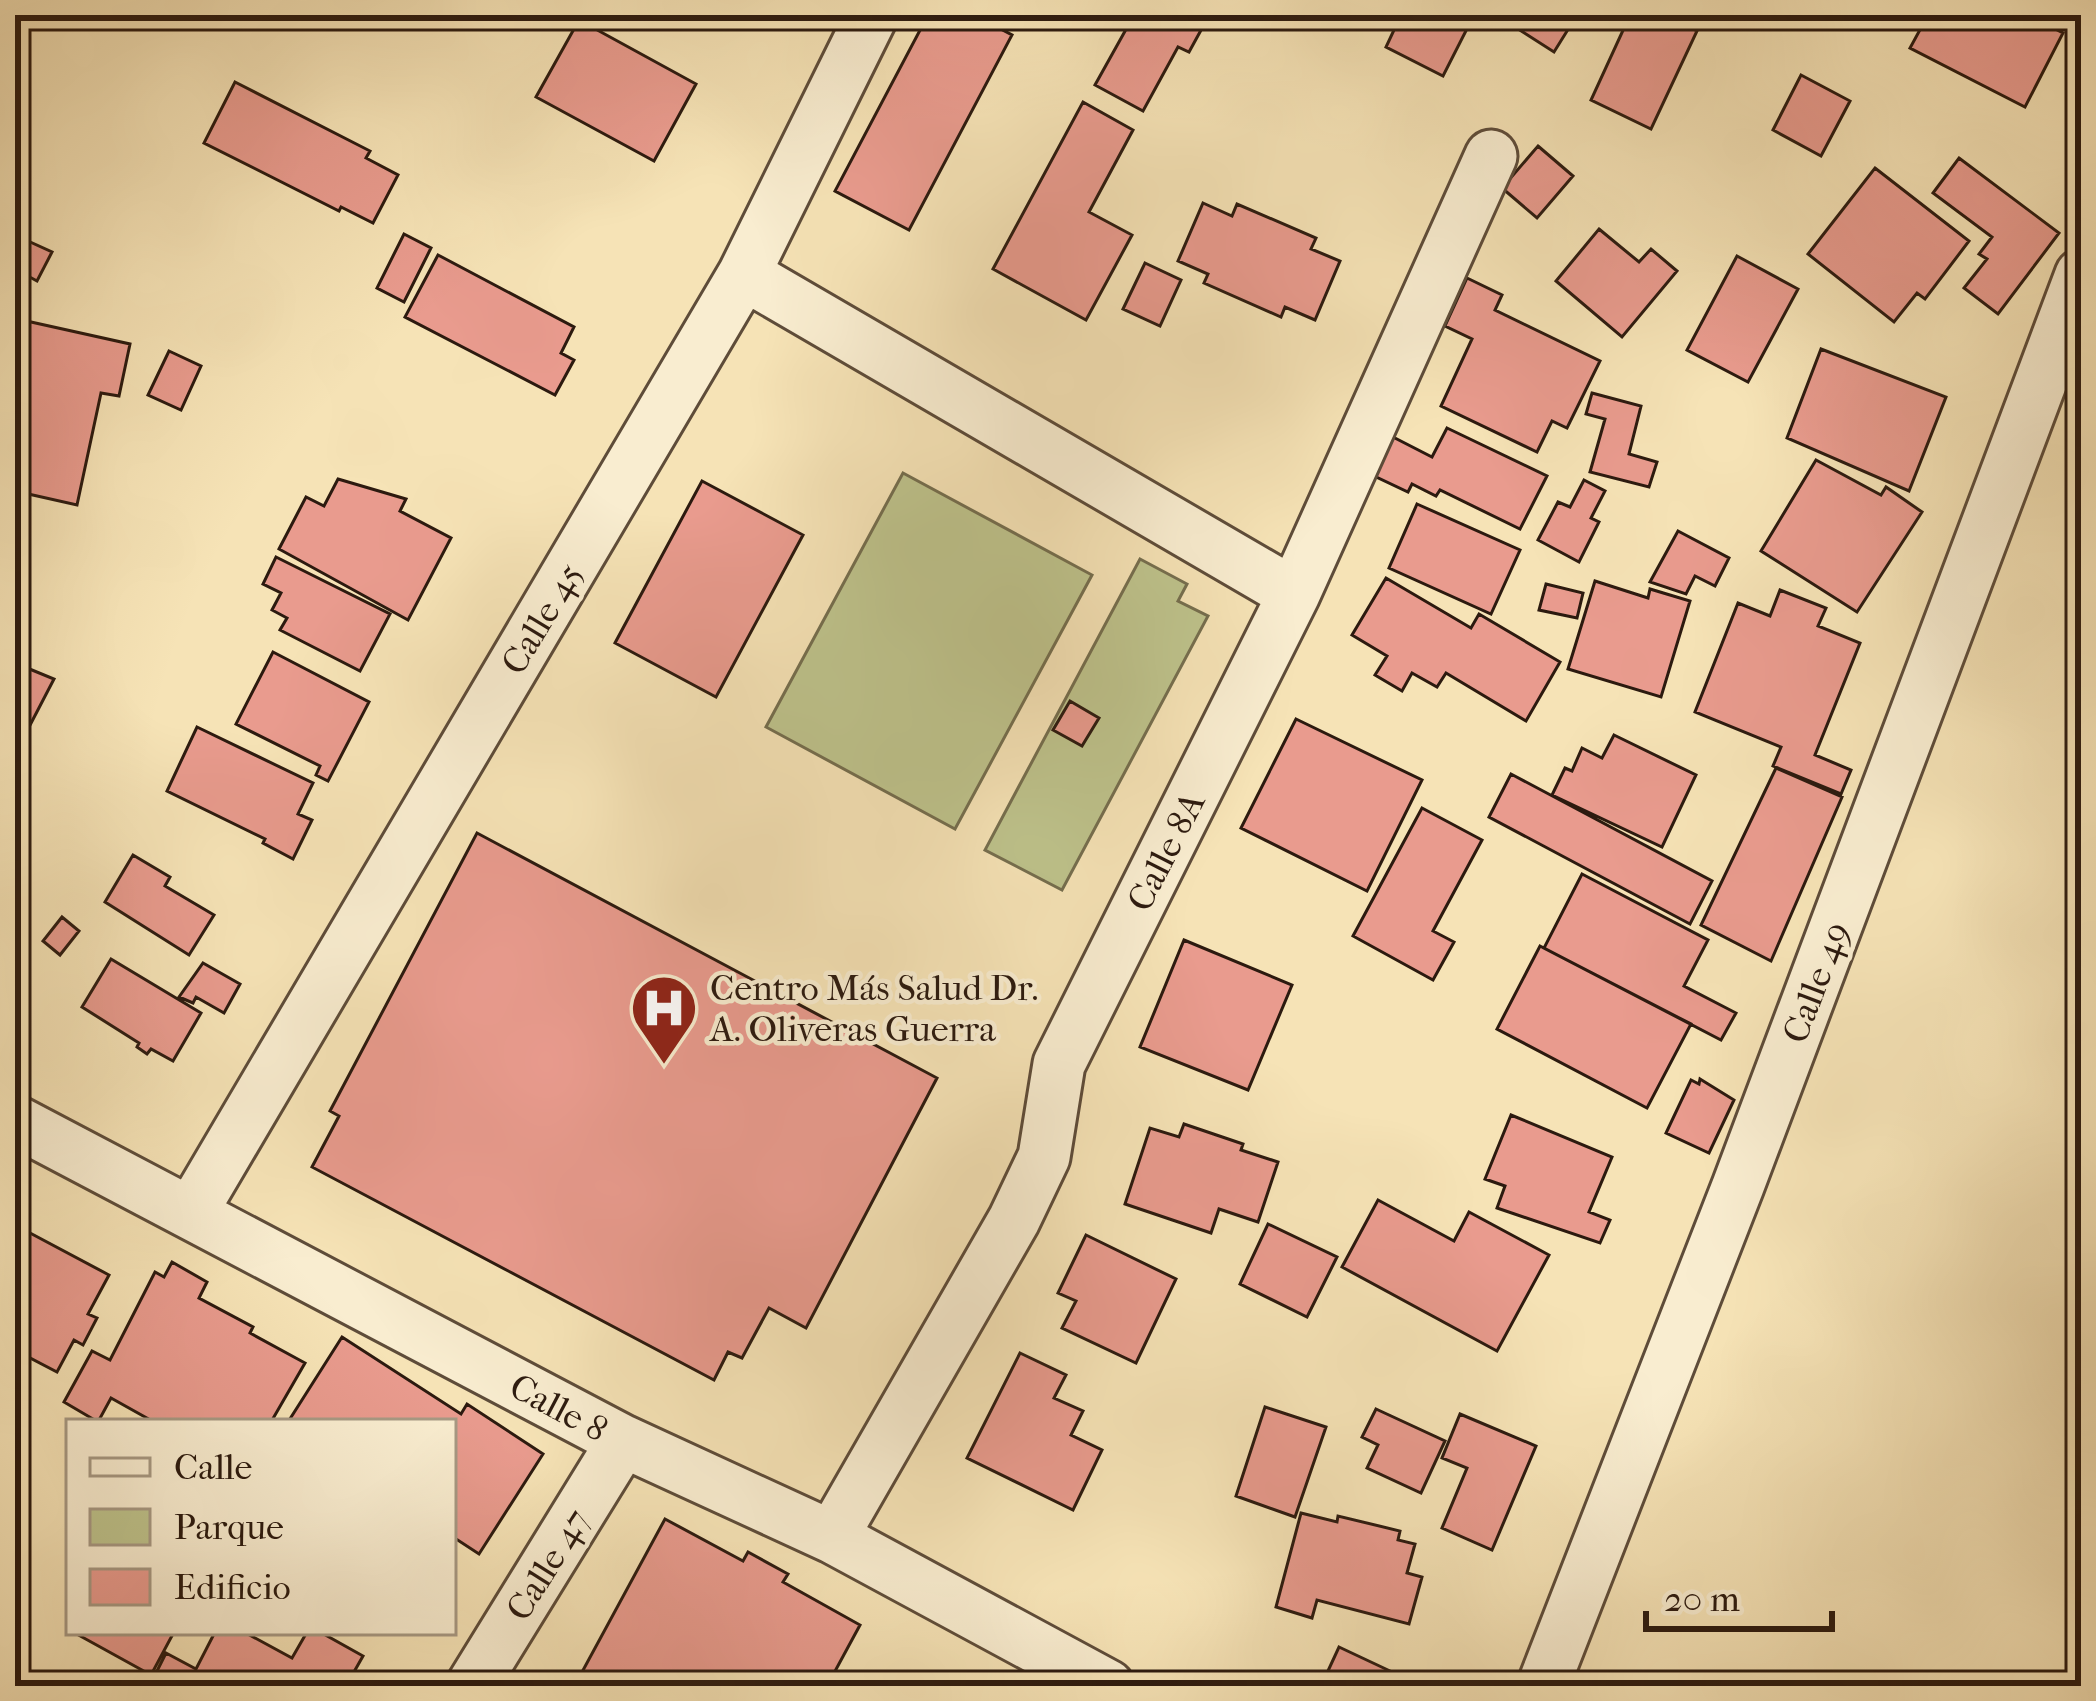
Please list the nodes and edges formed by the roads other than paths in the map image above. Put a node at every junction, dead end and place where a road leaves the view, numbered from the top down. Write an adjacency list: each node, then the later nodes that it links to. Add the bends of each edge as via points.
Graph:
1 (872, 15): 3 (street, Calle 45)
2 (1491, 156): 5 (street, Calle 8A)
3 (744, 274): 5 (street); 7 (street, Calle 45)
4 (2077, 301): 12 (street, Calle 49)
5 (1294, 594): 9 (street, Calle 8A, via 1059,1064 1045,1157 1015,1220)
6 (15, 1121): 7 (street, Calle 8)
7 (192, 1211): 8 (street, Calle 8)
8 (623, 1441): 9 (street, Calle 8); 10 (street, Calle 47)
9 (832, 1537): 11 (street, Calle 8)
10 (472, 1686)
11 (1108, 1686)
12 (1543, 1686)

